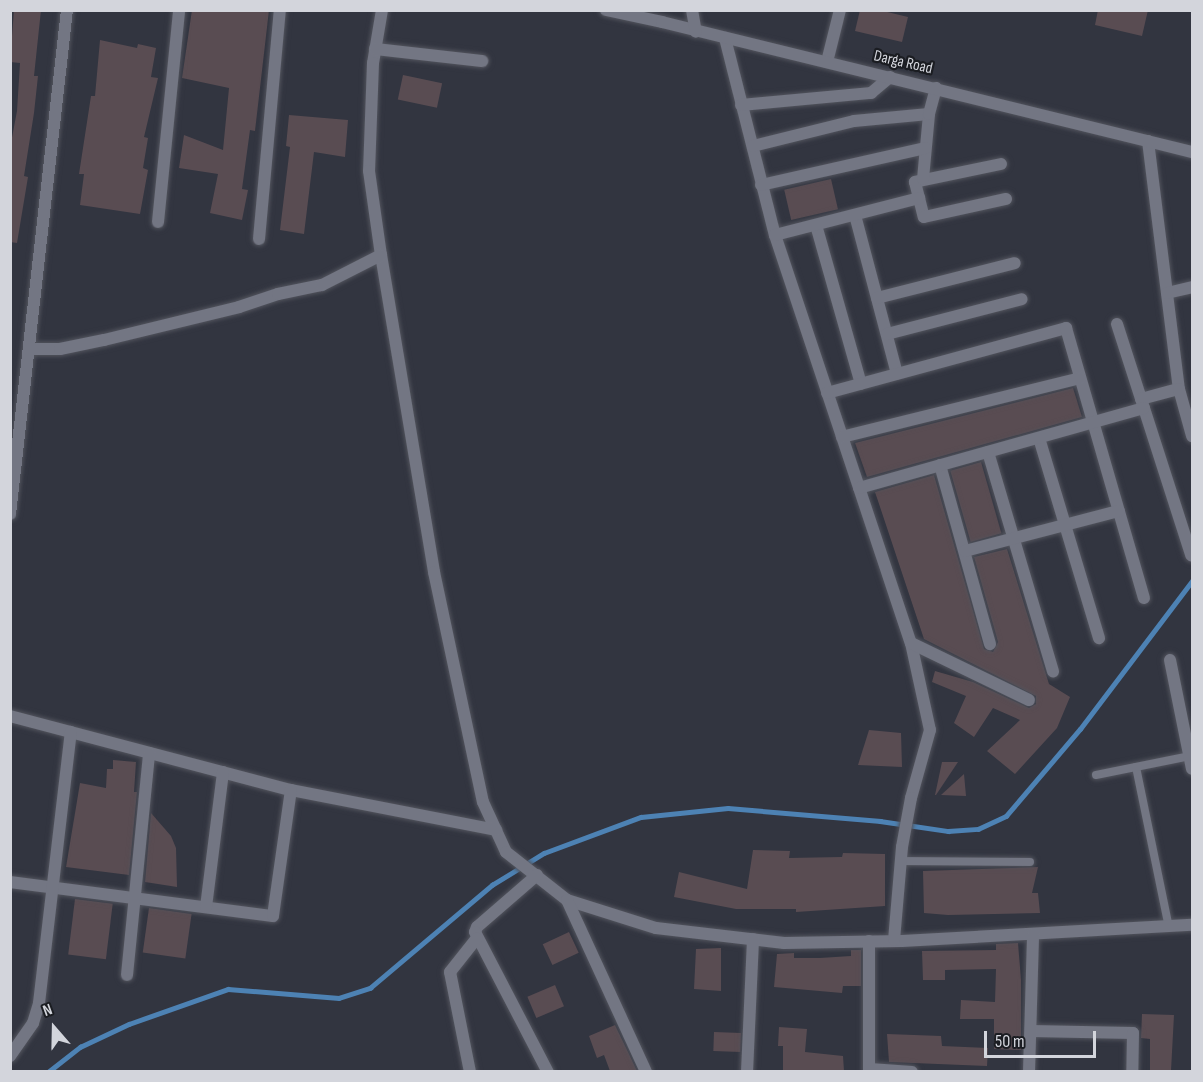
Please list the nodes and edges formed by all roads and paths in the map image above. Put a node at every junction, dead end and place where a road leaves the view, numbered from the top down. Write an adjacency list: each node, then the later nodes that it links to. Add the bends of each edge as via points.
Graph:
1 (67, 10): 39 (street)
2 (178, 10): 27 (street)
3 (280, 10): 30 (street)
4 (382, 10): 10 (street)
5 (606, 10): 8 (street, Darga Road)
6 (692, 10): 8 (street)
7 (840, 10): 12 (street)
8 (696, 32): 9 (street, Darga Road)
9 (725, 38): 12 (street, Darga Road); 15 (street)
10 (375, 49): 11 (street); 31 (street, via 369,171)
11 (482, 61)
12 (827, 62): 13 (street, Darga Road)
13 (890, 77): 14 (street, Darga Road); 15 (street, via 871,93)
14 (936, 88): 16 (street); 17 (street, Darga Road)
15 (741, 105): 18 (street)
16 (929, 114): 18 (street, via 854,121); 19 (street)
17 (1148, 141): 20 (street, Darga Road); 34 (street)
18 (753, 146): 23 (street)
19 (925, 148): 22 (street); 23 (street)
20 (1191, 149)
21 (1001, 164): 22 (street)
22 (923, 179): 24 (street, via 915,182)
23 (762, 185): 29 (street)
24 (920, 198): 25 (street, via 924,217); 26 (street)
25 (1006, 199)
26 (855, 215): 28 (street); 35 (street)
27 (158, 222)
28 (816, 225): 29 (street); 42 (street)
29 (775, 235): 44 (street)
30 (259, 239)
31 (381, 255): 39 (street, via 322,285 104,340 60,349); 76 (street, via 435,572 483,802)
32 (1015, 263): 35 (street)
33 (1192, 287): 34 (street)
34 (1167, 293): 43 (street)
35 (877, 298): 38 (street)
36 (1022, 299): 38 (street)
37 (1117, 324): 45 (street)
38 (887, 334): 40 (street)
39 (30, 349): 55 (street)
40 (897, 374): 41 (street, via 1066,328); 42 (street)
41 (1080, 378): 47 (street); 49 (street)
42 (861, 384): 44 (street)
43 (1179, 389): 45 (street); 46 (street)
44 (827, 393): 49 (street)
45 (1143, 404): 47 (street); 59 (street)
46 (1189, 408): 48 (street)
47 (1094, 423): 50 (street); 54 (street)
48 (1192, 436)
49 (842, 437): 53 (street)
50 (1039, 438): 51 (street); 56 (street)
51 (988, 452): 52 (street); 57 (street)
52 (940, 465): 53 (street); 58 (street)
53 (859, 488): 62 (street)
54 (1119, 511): 56 (street); 60 (street)
55 (10, 513)
56 (1065, 525): 57 (street); 61 (street)
57 (1012, 539): 58 (street); 65 (street)
58 (965, 551): 63 (street)
59 (1191, 555)
60 (1144, 598)
61 (1099, 638)
62 (911, 643): 66 (street); 77 (street, via 930,730 911,798)
63 (990, 644)
64 (1170, 660): 70 (street)
65 (1053, 672)
66 (1029, 700)
67 (10, 716): 68 (street)
68 (71, 732): 69 (street); 81 (street)
69 (149, 753): 73 (street); 82 (street)
70 (1191, 756): 71 (lane); 72 (street)
71 (1136, 767): 74 (lane); 86 (lane)
72 (1192, 769)
73 (223, 772): 75 (street); 84 (street)
74 (1096, 775)
75 (291, 790): 76 (street); 84 (street, via 273,916)
76 (496, 830): 79 (street, via 506,852)
77 (900, 861): 78 (lane); 90 (street)
78 (1030, 862)
79 (535, 873): 83 (street); 88 (street, via 477,927)
80 (10, 882): 81 (street)
81 (54, 887): 82 (street); 94 (street, via 37,1012)
82 (135, 898): 84 (street); 92 (street)
83 (567, 900): 89 (street, via 656,928); 98 (street)
84 (206, 907)
85 (1192, 925): 86 (street)
86 (1169, 928): 87 (street)
87 (1033, 934): 90 (street); 93 (street)
88 (477, 938): 96 (street, via 450,972); 97 (street)
89 (753, 939): 91 (street, via 784,943); 99 (street)
90 (894, 940): 91 (street)
91 (869, 941): 95 (street)
92 (128, 975)
93 (1031, 1031): 101 (street); 102 (street, via 1133,1033)
94 (10, 1056)
95 (869, 1070): 100 (street)
96 (470, 1071)
97 (548, 1071)
98 (646, 1071)
99 (747, 1071)
100 (912, 1071)
101 (1029, 1071)
102 (1132, 1071)

